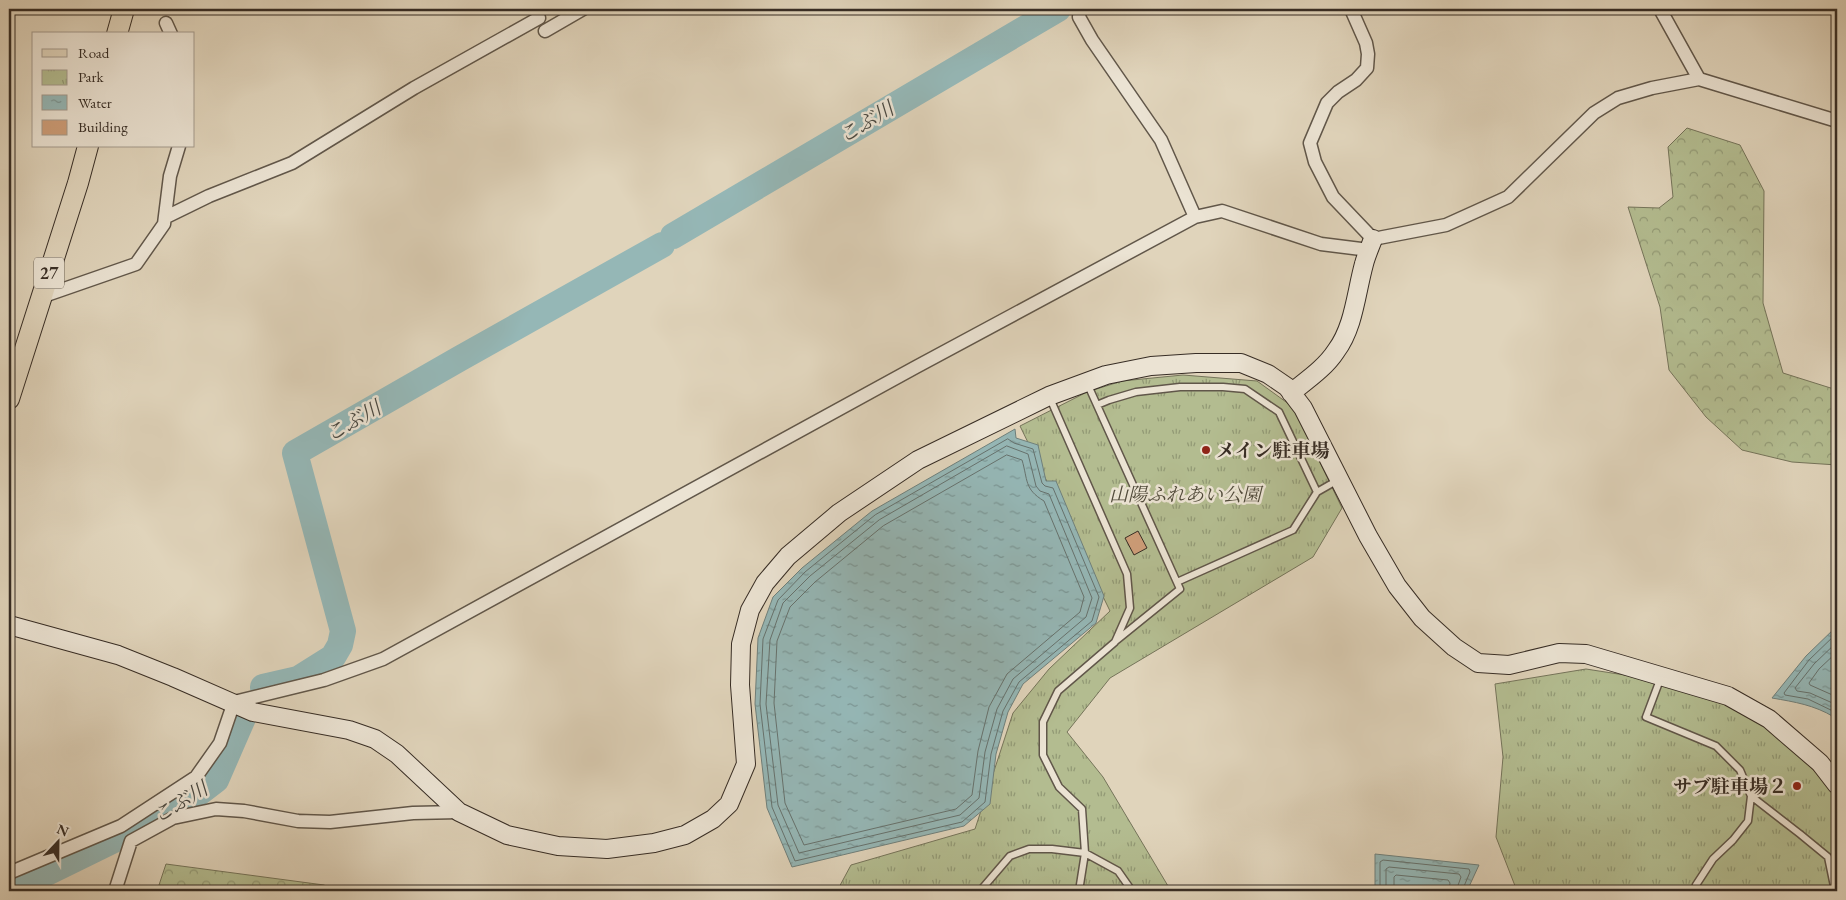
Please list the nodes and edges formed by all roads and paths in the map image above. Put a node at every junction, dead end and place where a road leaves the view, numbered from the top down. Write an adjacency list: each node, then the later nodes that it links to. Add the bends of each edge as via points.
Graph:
1 (124, 9): 8 (main road)
2 (582, 9): 7 (street)
3 (1080, 9): 14 (street, via 1078,17 1092,40 1161,140)
4 (1351, 9): 15 (street, via 1366,43 1367,68 1327,103 1310,143 1315,162 1333,197)
5 (1660, 9): 9 (street)
6 (539, 18): 13 (street, via 414,88 292,163)
7 (545, 31)
8 (118, 32)
9 (1699, 79): 10 (street); 15 (street, via 1618,98 1594,113 1508,197 1446,224)
10 (1837, 121)
11 (87, 148): 16 (main road, 27)
12 (178, 148): 13 (street, via 170,176)
13 (166, 217): 16 (street, via 136,264)
14 (1195, 218): 15 (street, via 1222,211 1321,244); 28 (street, via 383,659 324,680)
15 (1371, 244): 18 (street, via 1345,336 1330,359)
16 (41, 297): 20 (main road, 27)
17 (1086, 382): 18 (street, via 1151,366 1241,363 1268,374); 19 (street); 21 (lane)
18 (1291, 393): 22 (street, via 1303,408)
19 (1049, 396): 26 (lane, via 1127,574 1130,608); 31 (street, via 918,460 839,513 788,556 765,583 750,610 741,644 740,685 746,764 730,804 713,819 685,835 607,849 558,846 507,836)
20 (9, 399)
21 (1096, 405): 23 (lane, via 1136,392 1180,387 1245,389 1279,412); 24 (lane)
22 (1339, 479): 23 (lane); 27 (street, via 1402,592 1422,618 1454,647 1478,663 1509,665 1559,653 1586,654)
23 (1317, 492): 24 (lane, via 1293,530)
24 (1177, 582): 26 (lane, via 1180,590)
25 (9, 625): 28 (street, via 118,655)
26 (1114, 642): 34 (lane, via 1058,691 1044,722 1043,755 1059,787 1082,809)
27 (1661, 676): 29 (street, via 1728,696 1769,718 1820,763); 30 (lane, via 1646,716 1716,746 1740,770)
28 (234, 702): 31 (street, via 253,712 349,730 375,739 397,754); 32 (street, via 220,743 196,778)
29 (1837, 785)
30 (1751, 796): 40 (lane, via 1748,821 1713,859); 41 (lane, via 1828,857)
31 (459, 812): 33 (street, via 413,813 330,822 298,821 216,808 173,818)
32 (121, 826): 33 (street); 35 (street)
33 (131, 841): 36 (street)
34 (1085, 853): 37 (lane, via 1029,849 1010,856); 38 (lane); 39 (lane, via 1118,871)
35 (9, 873)
36 (115, 891)
37 (980, 891)
38 (1079, 891)
39 (1132, 891)
40 (1694, 891)
41 (1835, 891)

